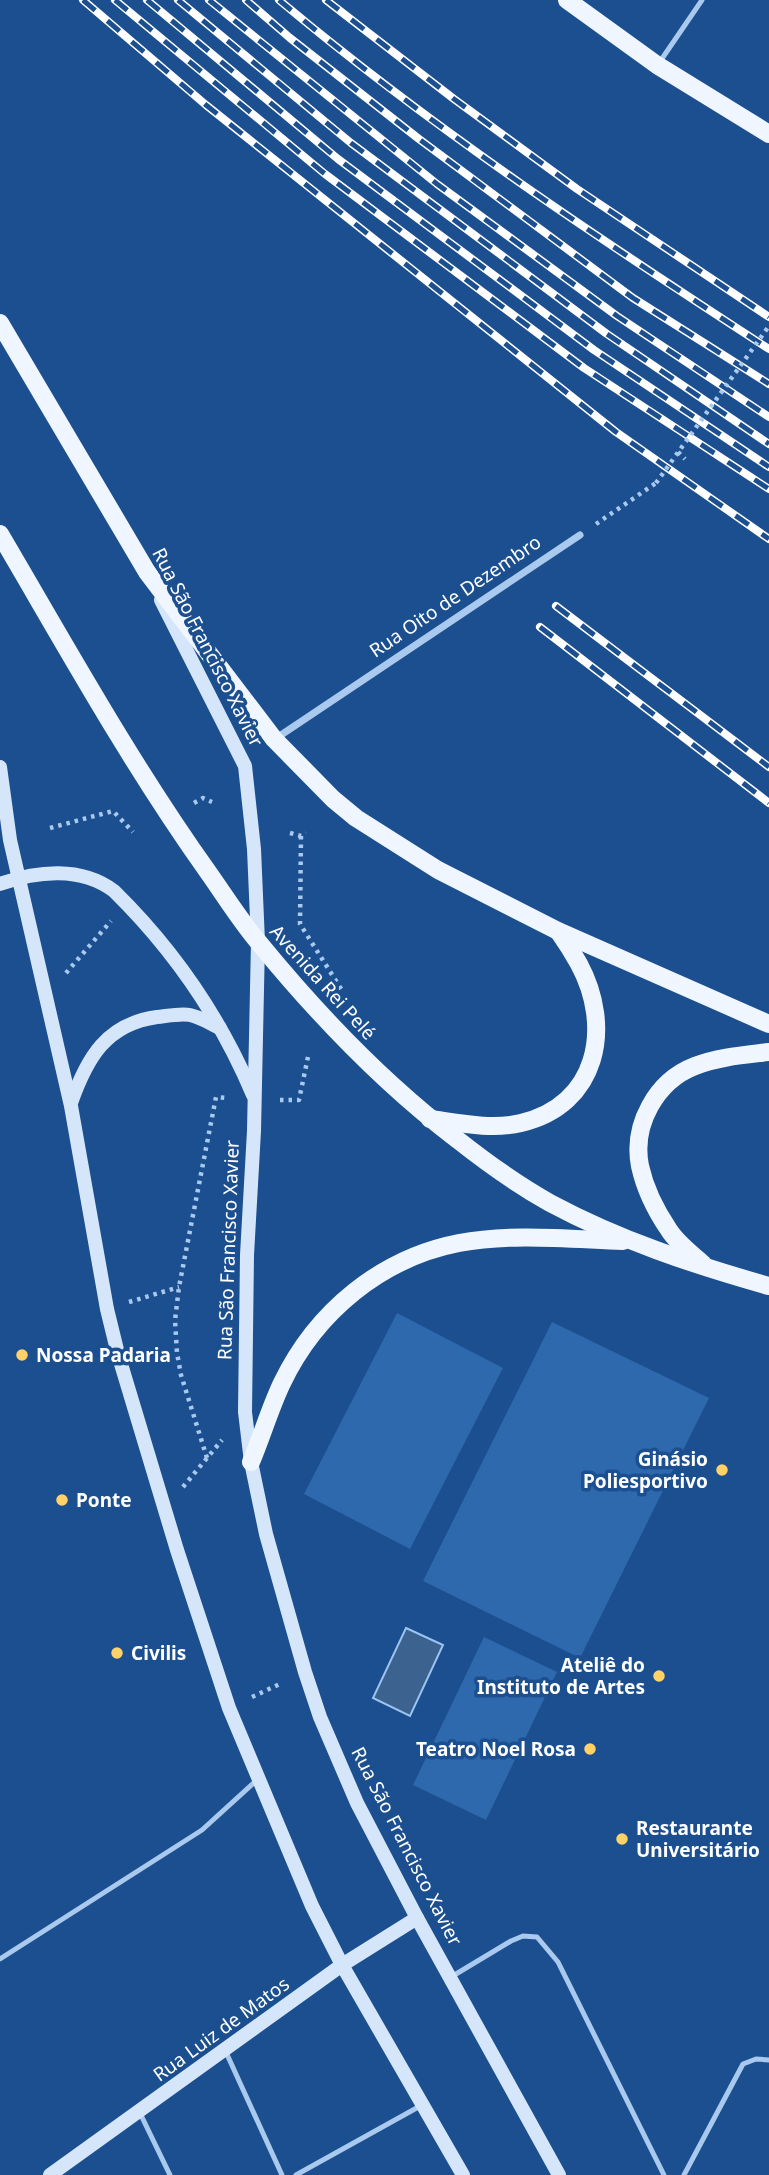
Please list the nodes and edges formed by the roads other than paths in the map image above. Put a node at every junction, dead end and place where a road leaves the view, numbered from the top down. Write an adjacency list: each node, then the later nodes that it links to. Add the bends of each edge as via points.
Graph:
1 (567, 0): 3 (main road)
2 (702, 0): 3 (lane)
3 (657, 65): 4 (main road)
4 (769, 134)
5 (0, 323): 8 (main road, Rua São Francisco Xavier)
6 (0, 534): 14 (main road, Avenida Rei Pelé, via 157,799)
7 (580, 535): 9 (street, Rua Oito de Dezembro)
8 (147, 572): 9 (main road); 14 (main road, Rua São Francisco Xavier, via 245,766)
9 (274, 739): 13 (main road, via 356,818 438,870)
10 (0, 767): 11 (main road)
11 (19, 877): 12 (main road); 16 (main road, via 76,874 102,882 127,904 176,963); 19 (main road)
12 (0, 884)
13 (558, 931): 15 (main road); 20 (main road, via 580,965 591,997 595,1051 586,1077 551,1113 520,1124 484,1126)
14 (258, 943): 18 (main road, Rua São Francisco Xavier); 20 (main road, Avenida Rei Pelé, via 325,1019)
15 (769, 1024)
16 (221, 1029): 18 (main road); 19 (main road, via 190,1015 140,1019 117,1031 95,1051)
17 (769, 1052): 22 (main road, via 694,1066 664,1085 647,1109 639,1137 640,1165 651,1201 671,1233)
18 (255, 1100): 24 (main road, Rua São Francisco Xavier, via 245,1412)
19 (71, 1106): 25 (main road, via 118,1354 229,1708)
20 (430, 1119): 21 (main road, Avenida Rei Pelé, via 550,1203)
21 (632, 1241): 22 (main road, Avenida Rei Pelé); 24 (main road, via 517,1238 460,1243 422,1252 377,1274 340,1303 306,1341 282,1382)
22 (707, 1269): 23 (main road, Avenida Rei Pelé)
23 (769, 1286)
24 (251, 1462): 26 (main road, Rua São Francisco Xavier, via 266,1534 320,1717 357,1803)
25 (258, 1778): 27 (lane, via 202,1830); 28 (main road)
26 (417, 1918): 28 (main road, Rua Luiz de Matos); 29 (main road, Rua São Francisco Xavier)
27 (0, 1959)
28 (342, 1965): 30 (main road, Rua Luiz de Matos); 32 (main road)
29 (451, 1977): 39 (main road, Rua São Francisco Xavier); 40 (lane, via 511,1941 537,1937 558,1962)
30 (225, 2050): 33 (main road, Rua Luiz de Matos); 36 (lane)
31 (769, 2060): 41 (lane, via 743,2064)
32 (423, 2104): 37 (lane); 38 (main road)
33 (139, 2111): 34 (main road, Rua Luiz de Matos); 35 (lane)
34 (50, 2175)
35 (170, 2175)
36 (282, 2175)
37 (296, 2175)
38 (463, 2175)
39 (559, 2175)
40 (664, 2175)
41 (684, 2175)

